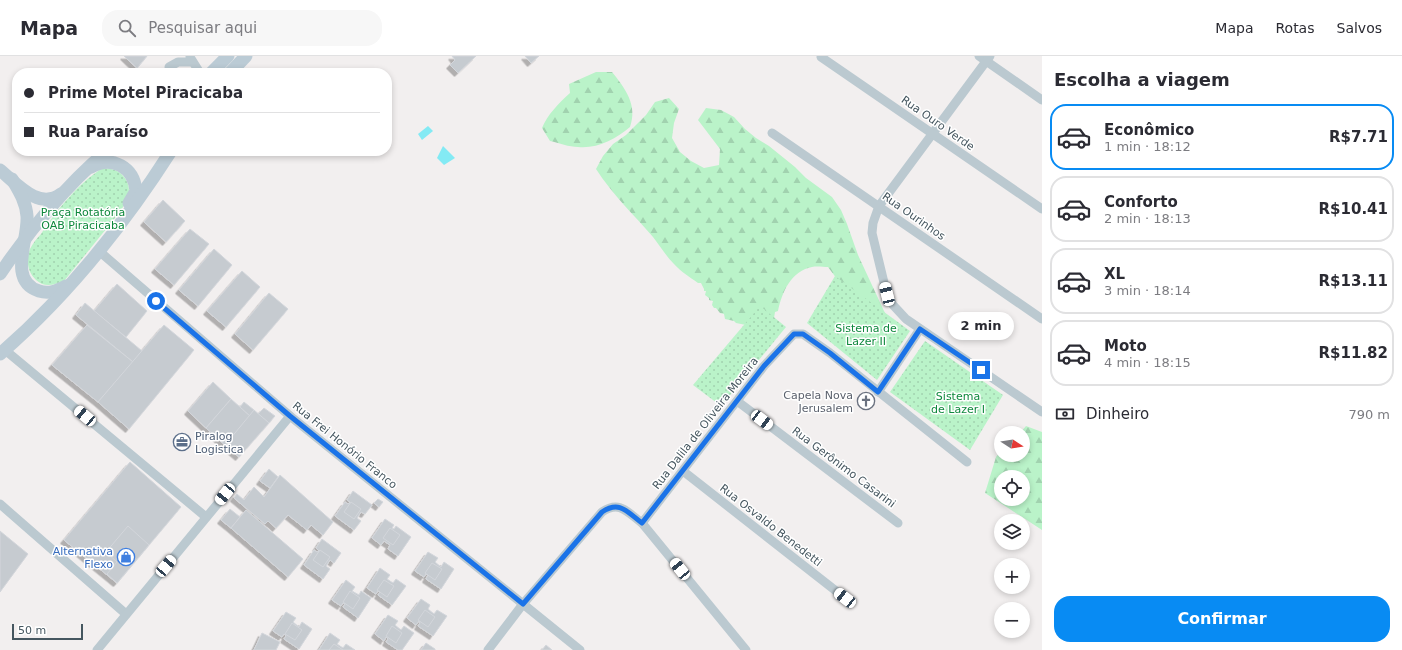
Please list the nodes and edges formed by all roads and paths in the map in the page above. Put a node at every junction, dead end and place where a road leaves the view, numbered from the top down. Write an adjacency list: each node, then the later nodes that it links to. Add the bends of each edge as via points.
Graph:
1 (179, 56): 7 (street)
2 (228, 56): 10 (main road)
3 (246, 56): 11 (main road)
4 (821, 57): 14 (street, Rua Ouro Verde)
5 (985, 58): 12 (street); 14 (street)
6 (191, 59): 8 (street, via 178,62); 9 (street)
7 (168, 68)
8 (169, 68)
9 (197, 68)
10 (217, 68)
11 (235, 68)
12 (1042, 100)
13 (772, 133): 21 (street, Rua Ourinhos)
14 (932, 134): 21 (street); 22 (street, Rua Ouro Verde)
15 (101, 156): 17 (main road)
16 (168, 156): 23 (main road)
17 (88, 168): 20 (main road); 23 (main road, via 103,163 116,164 133,177 136,191)
18 (0, 170): 19 (main road)
19 (12, 179): 20 (main road, via 40,200 56,198); 24 (main road, via 25,205)
20 (66, 190): 24 (main road)
21 (880, 206): 28 (street, Rua Ourinhos); 29 (street, via 872,233 887,294 893,306)
22 (1042, 209)
23 (118, 226): 25 (main road)
24 (27, 235): 26 (main road); 27 (main road, via 21,266 22,274 31,287 47,292 57,291)
25 (99, 251): 27 (main road); 34 (street, Rua Frei Honório Franco)
26 (0, 274)
27 (76, 277): 30 (main road)
28 (1042, 319)
29 (920, 329): 31 (street); 33 (street)
30 (2, 352): 38 (street)
31 (878, 392): 32 (street, Rua Dalila de Oliveira Moreira, via 809,338 803,334 794,334 764,366); 35 (street)
32 (737, 401): 36 (street, Rua Dalila de Oliveira Moreira); 39 (street, Rua Gerônimo Casarini)
33 (1042, 412)
34 (290, 416): 38 (street); 42 (street, Rua Frei Honório Franco)
35 (967, 462)
36 (682, 471): 40 (street, Rua Dalila de Oliveira Moreira); 41 (street, Rua Osvaldo Benedetti)
37 (0, 504): 43 (street)
38 (206, 517): 43 (street)
39 (898, 522)
40 (642, 523): 42 (street, via 617,506 602,512); 47 (street)
41 (845, 598)
42 (523, 604): 45 (street); 46 (street, Rua Frei Honório Franco)
43 (126, 614): 44 (street)
44 (97, 650)
45 (488, 650)
46 (580, 650)
47 (746, 650)

